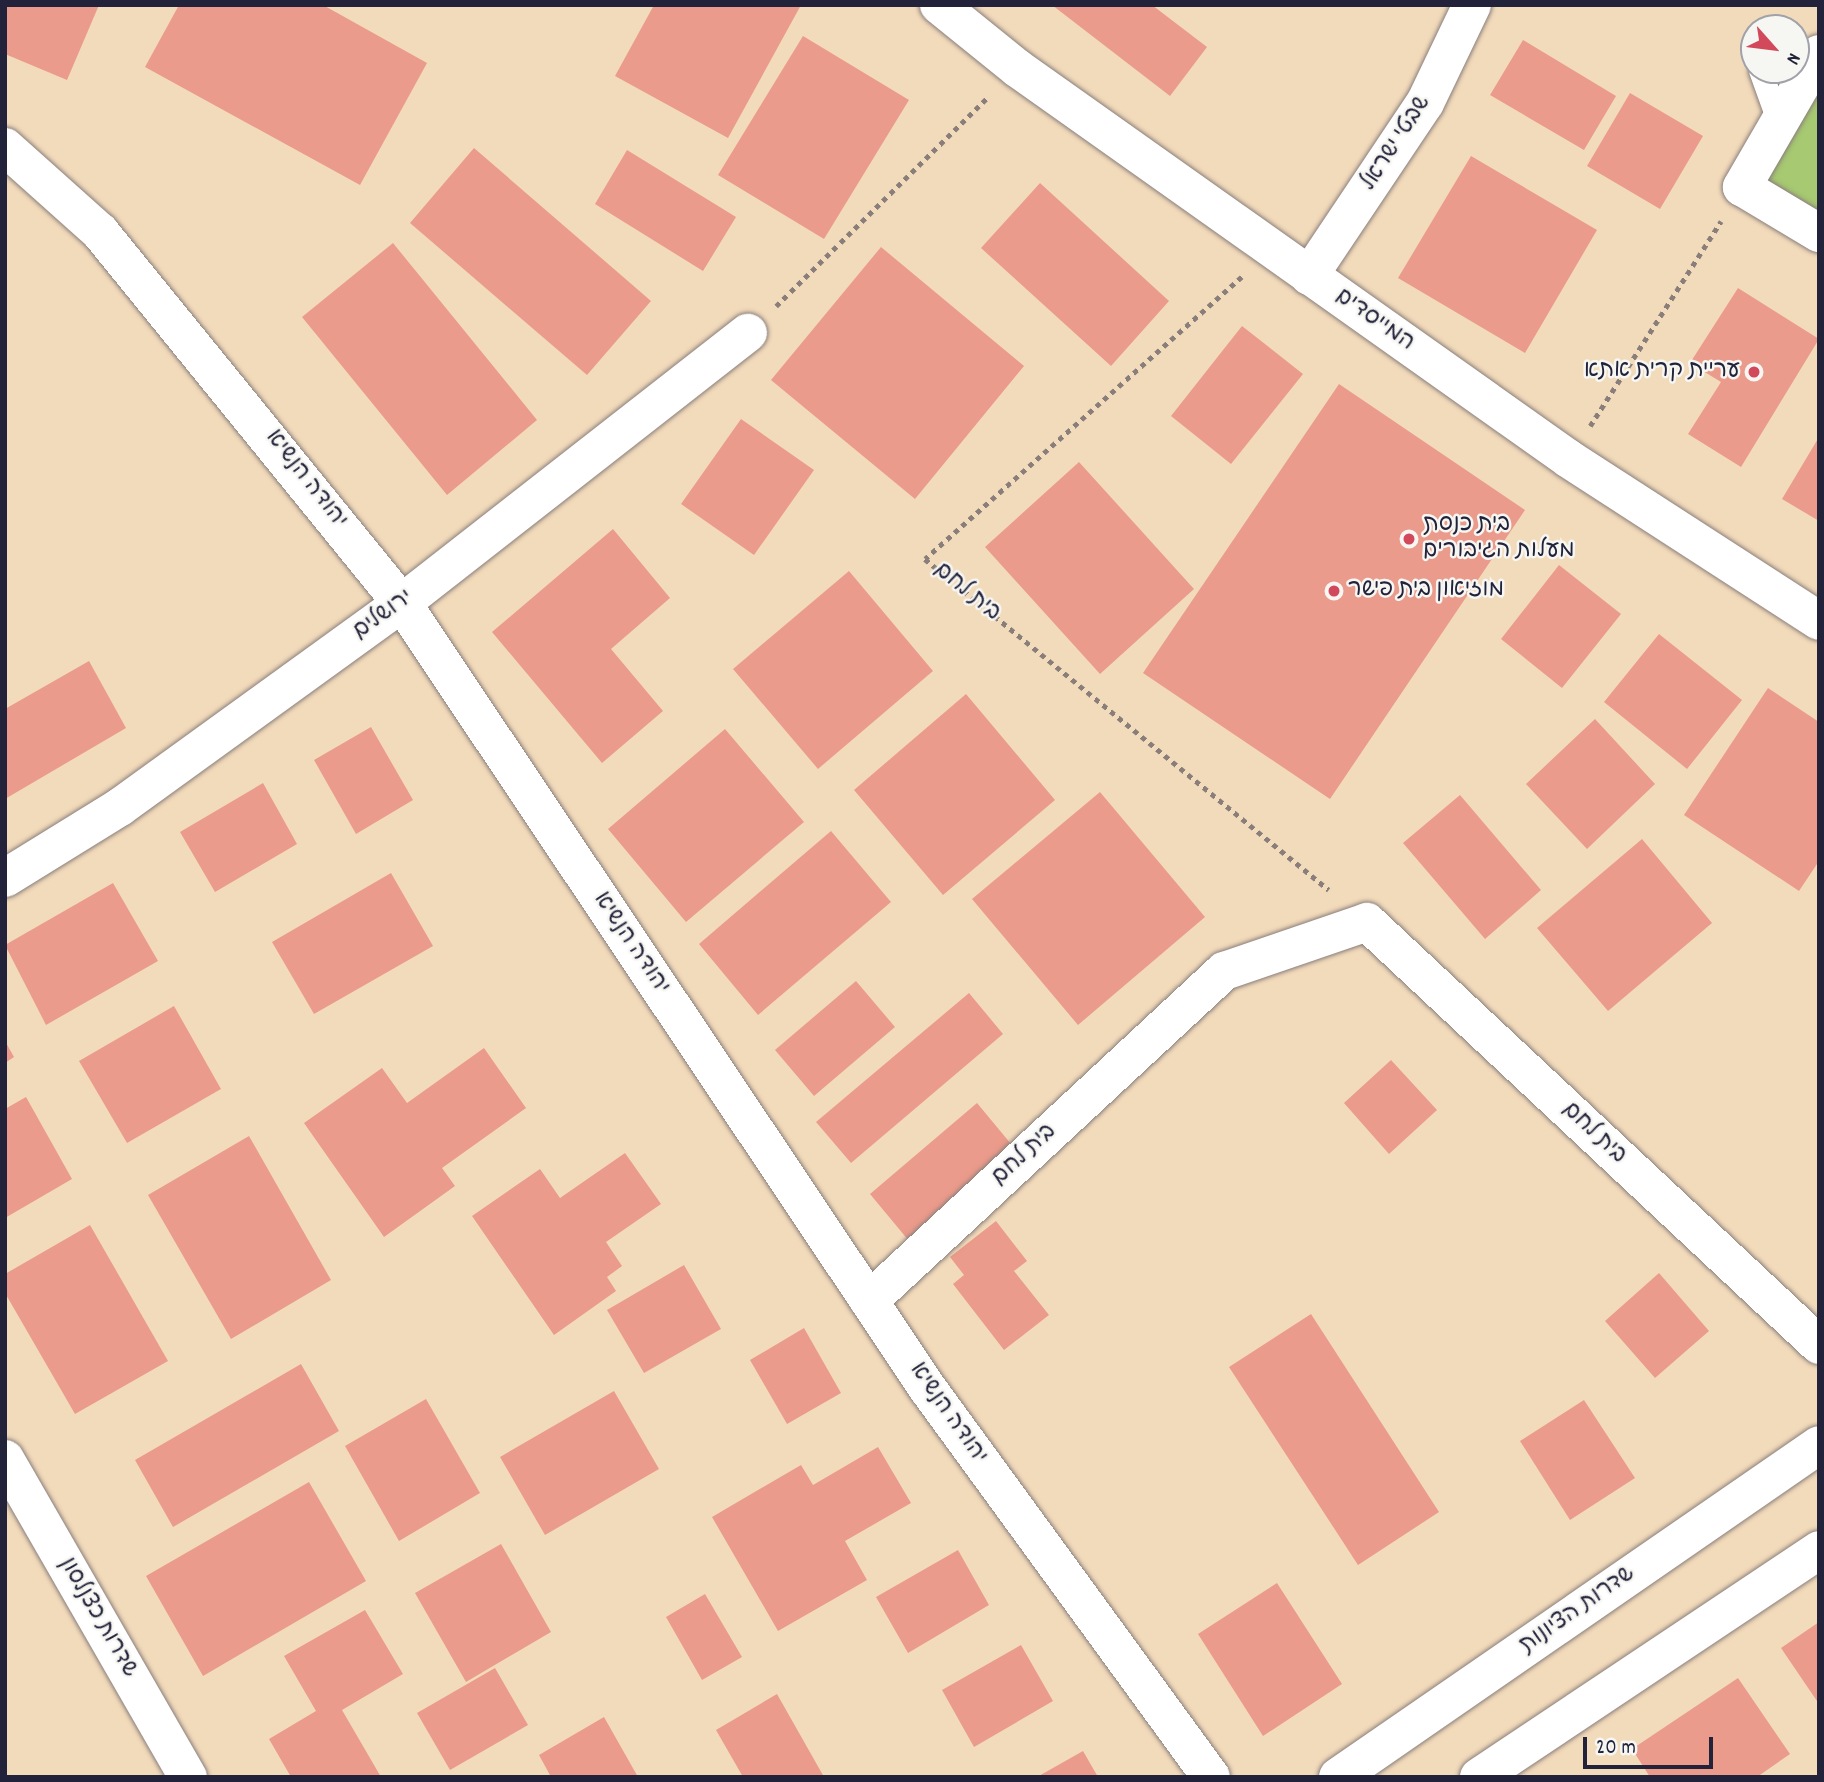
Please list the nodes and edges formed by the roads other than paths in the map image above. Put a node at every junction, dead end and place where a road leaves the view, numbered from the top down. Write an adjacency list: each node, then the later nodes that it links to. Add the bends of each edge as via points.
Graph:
1 (939, 5): 8 (street, המייסדים, via 1017,68)
2 (1472, 5): 8 (street, שבטי ישראל, via 1425,103)
3 (1819, 54): 5 (street)
4 (1765, 84): 5 (lane)
5 (1779, 123): 7 (street, via 1742,187)
6 (5, 147): 10 (street, יהודה הנשיא, via 100,232)
7 (1819, 233)
8 (1310, 276): 11 (street, המייסדים, via 1569,459)
9 (748, 334): 10 (street, ירושלים)
10 (402, 603): 12 (street, ירושלים, via 120,807); 13 (street, יהודה הנשיא)
11 (1819, 621)
12 (5, 878)
13 (869, 1301): 14 (street, בית לחם, via 1224,971 1367,922); 19 (street, יהודה הנשיא)
14 (1819, 1345)
15 (1819, 1445): 20 (street, שדרות הציונות)
16 (5, 1459): 18 (street, שדרות כצנלסון)
17 (1819, 1550): 21 (street)
18 (188, 1777)
19 (1211, 1777)
20 (1338, 1777)
21 (1479, 1777)

